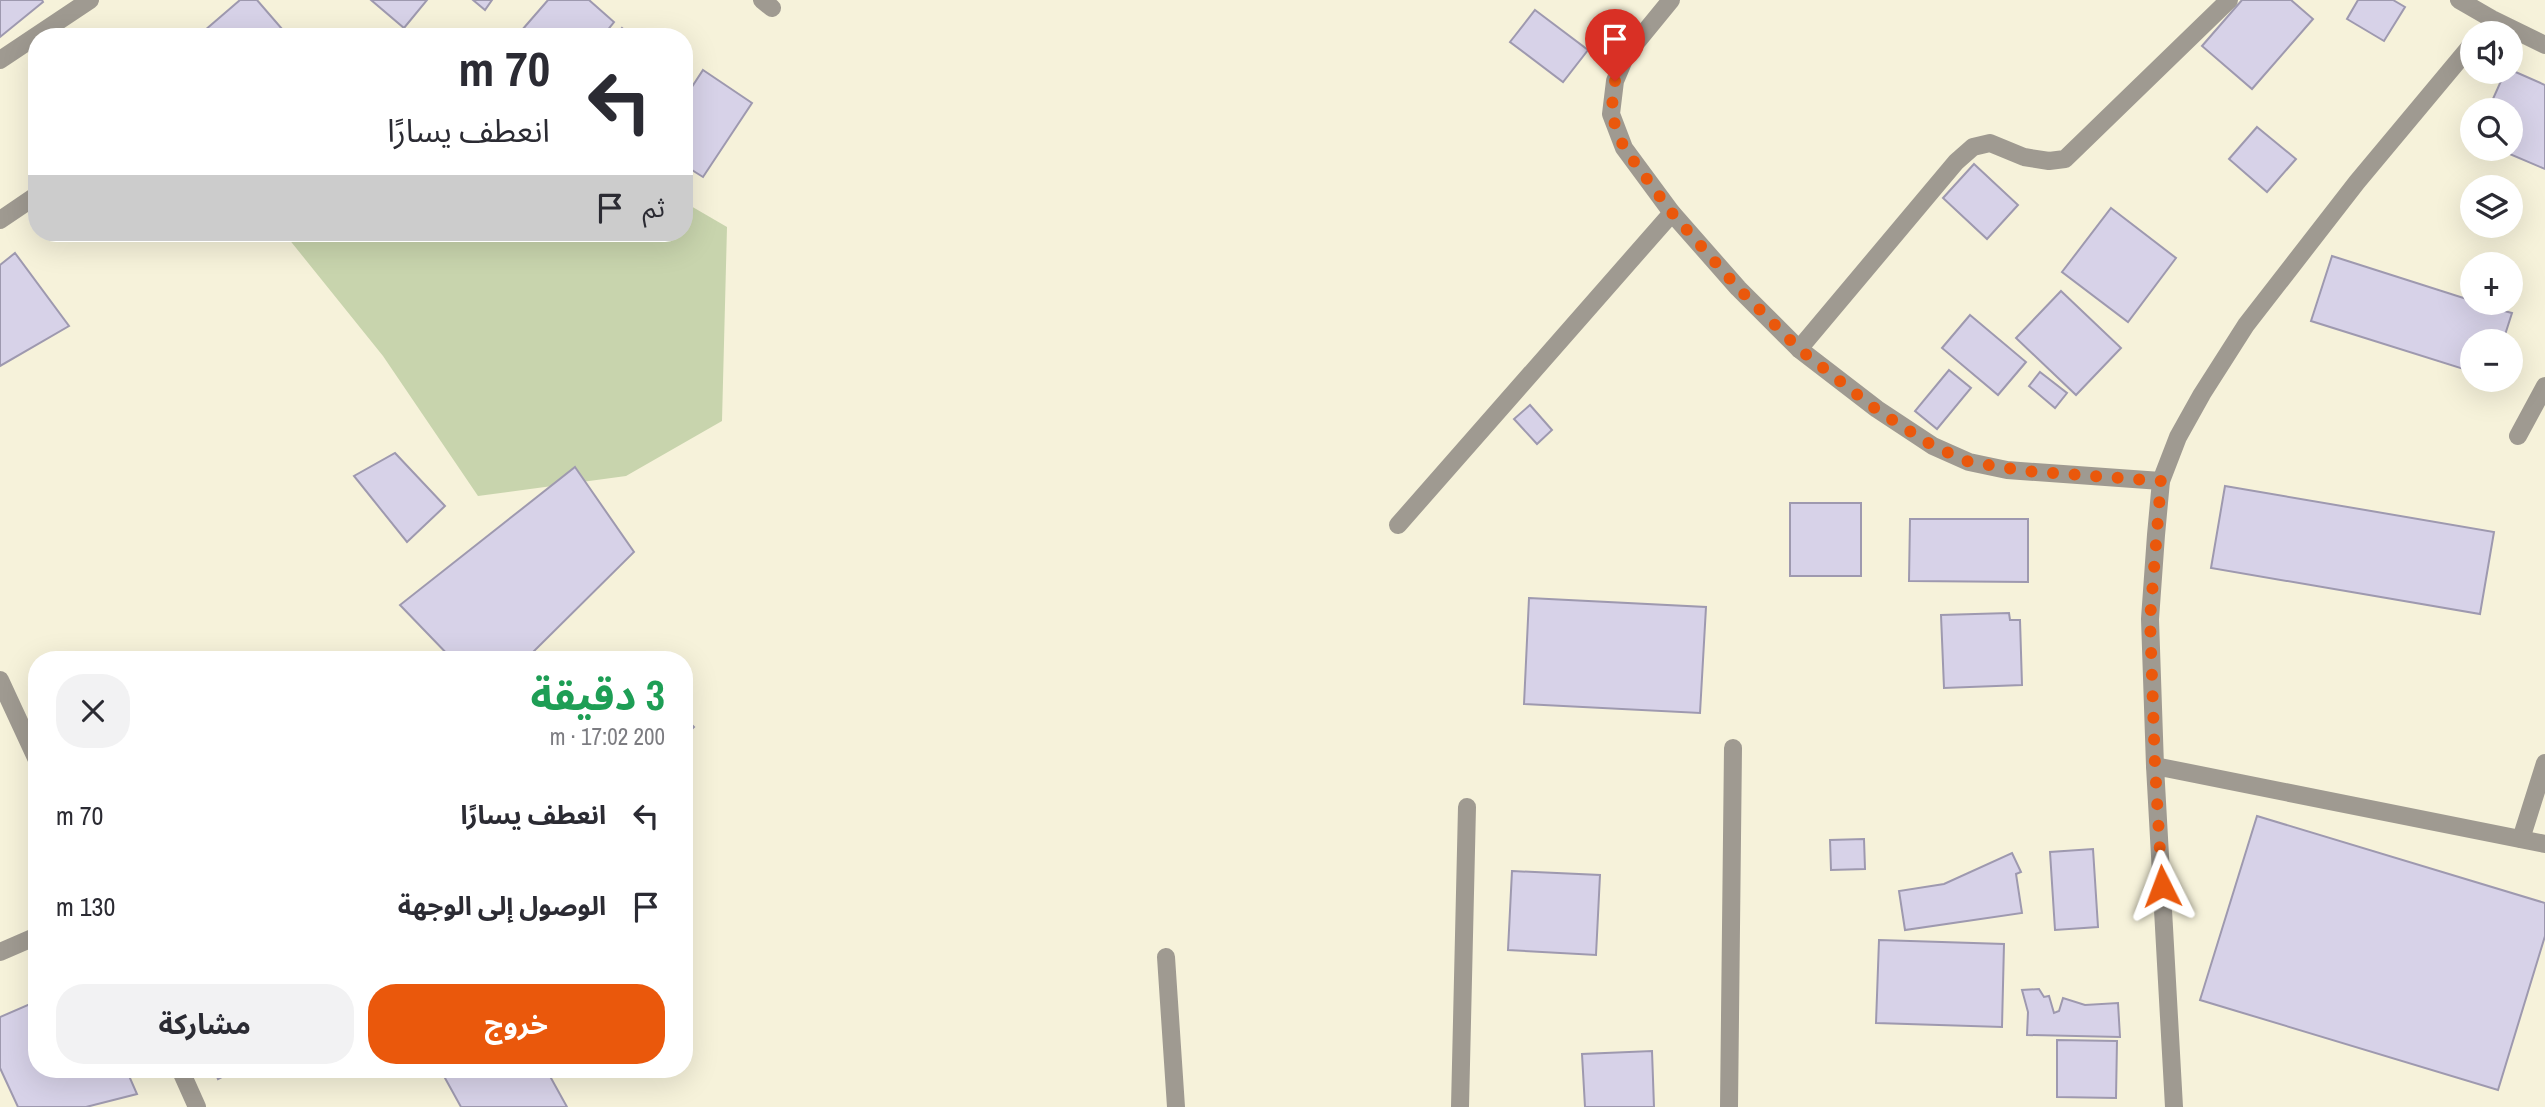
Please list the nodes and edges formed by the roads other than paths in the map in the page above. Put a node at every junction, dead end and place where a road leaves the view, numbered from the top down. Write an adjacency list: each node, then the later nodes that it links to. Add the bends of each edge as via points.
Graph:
1 (90, 0): 6 (street)
2 (1671, 0): 13 (street, via 1626,55 1615,81 1611,114 1624,148)
3 (2229, 0): 15 (street, via 2066,159 2024,157 1990,143 1973,147)
4 (2459, 0): 5 (street)
5 (2481, 21)
6 (48, 28)
7 (2523, 38): 9 (street)
8 (28, 41): 11 (street)
9 (2545, 45)
10 (2460, 59): 18 (street, via 2246,325 2178,437)
11 (0, 60)
12 (28, 201): 14 (street)
13 (1672, 213): 15 (street); 19 (street)
14 (0, 220)
15 (1799, 349): 18 (street, via 1877,410 1933,446 1969,462 2007,470)
16 (2545, 386): 17 (street)
17 (2518, 436)
18 (2161, 481): 24 (street, via 2150,619)
19 (1398, 525)
20 (0, 680): 21 (street)
21 (28, 741)
22 (1733, 748): 35 (street)
23 (2545, 763): 26 (street)
24 (2155, 766): 26 (street); 36 (street)
25 (1467, 807): 34 (street)
26 (2521, 839): 27 (street)
27 (2545, 844)
28 (28, 940): 29 (street)
29 (0, 952)
30 (1166, 957): 33 (street)
31 (184, 1078): 32 (street)
32 (197, 1107)
33 (1176, 1107)
34 (1460, 1107)
35 (1729, 1107)
36 (2174, 1107)

